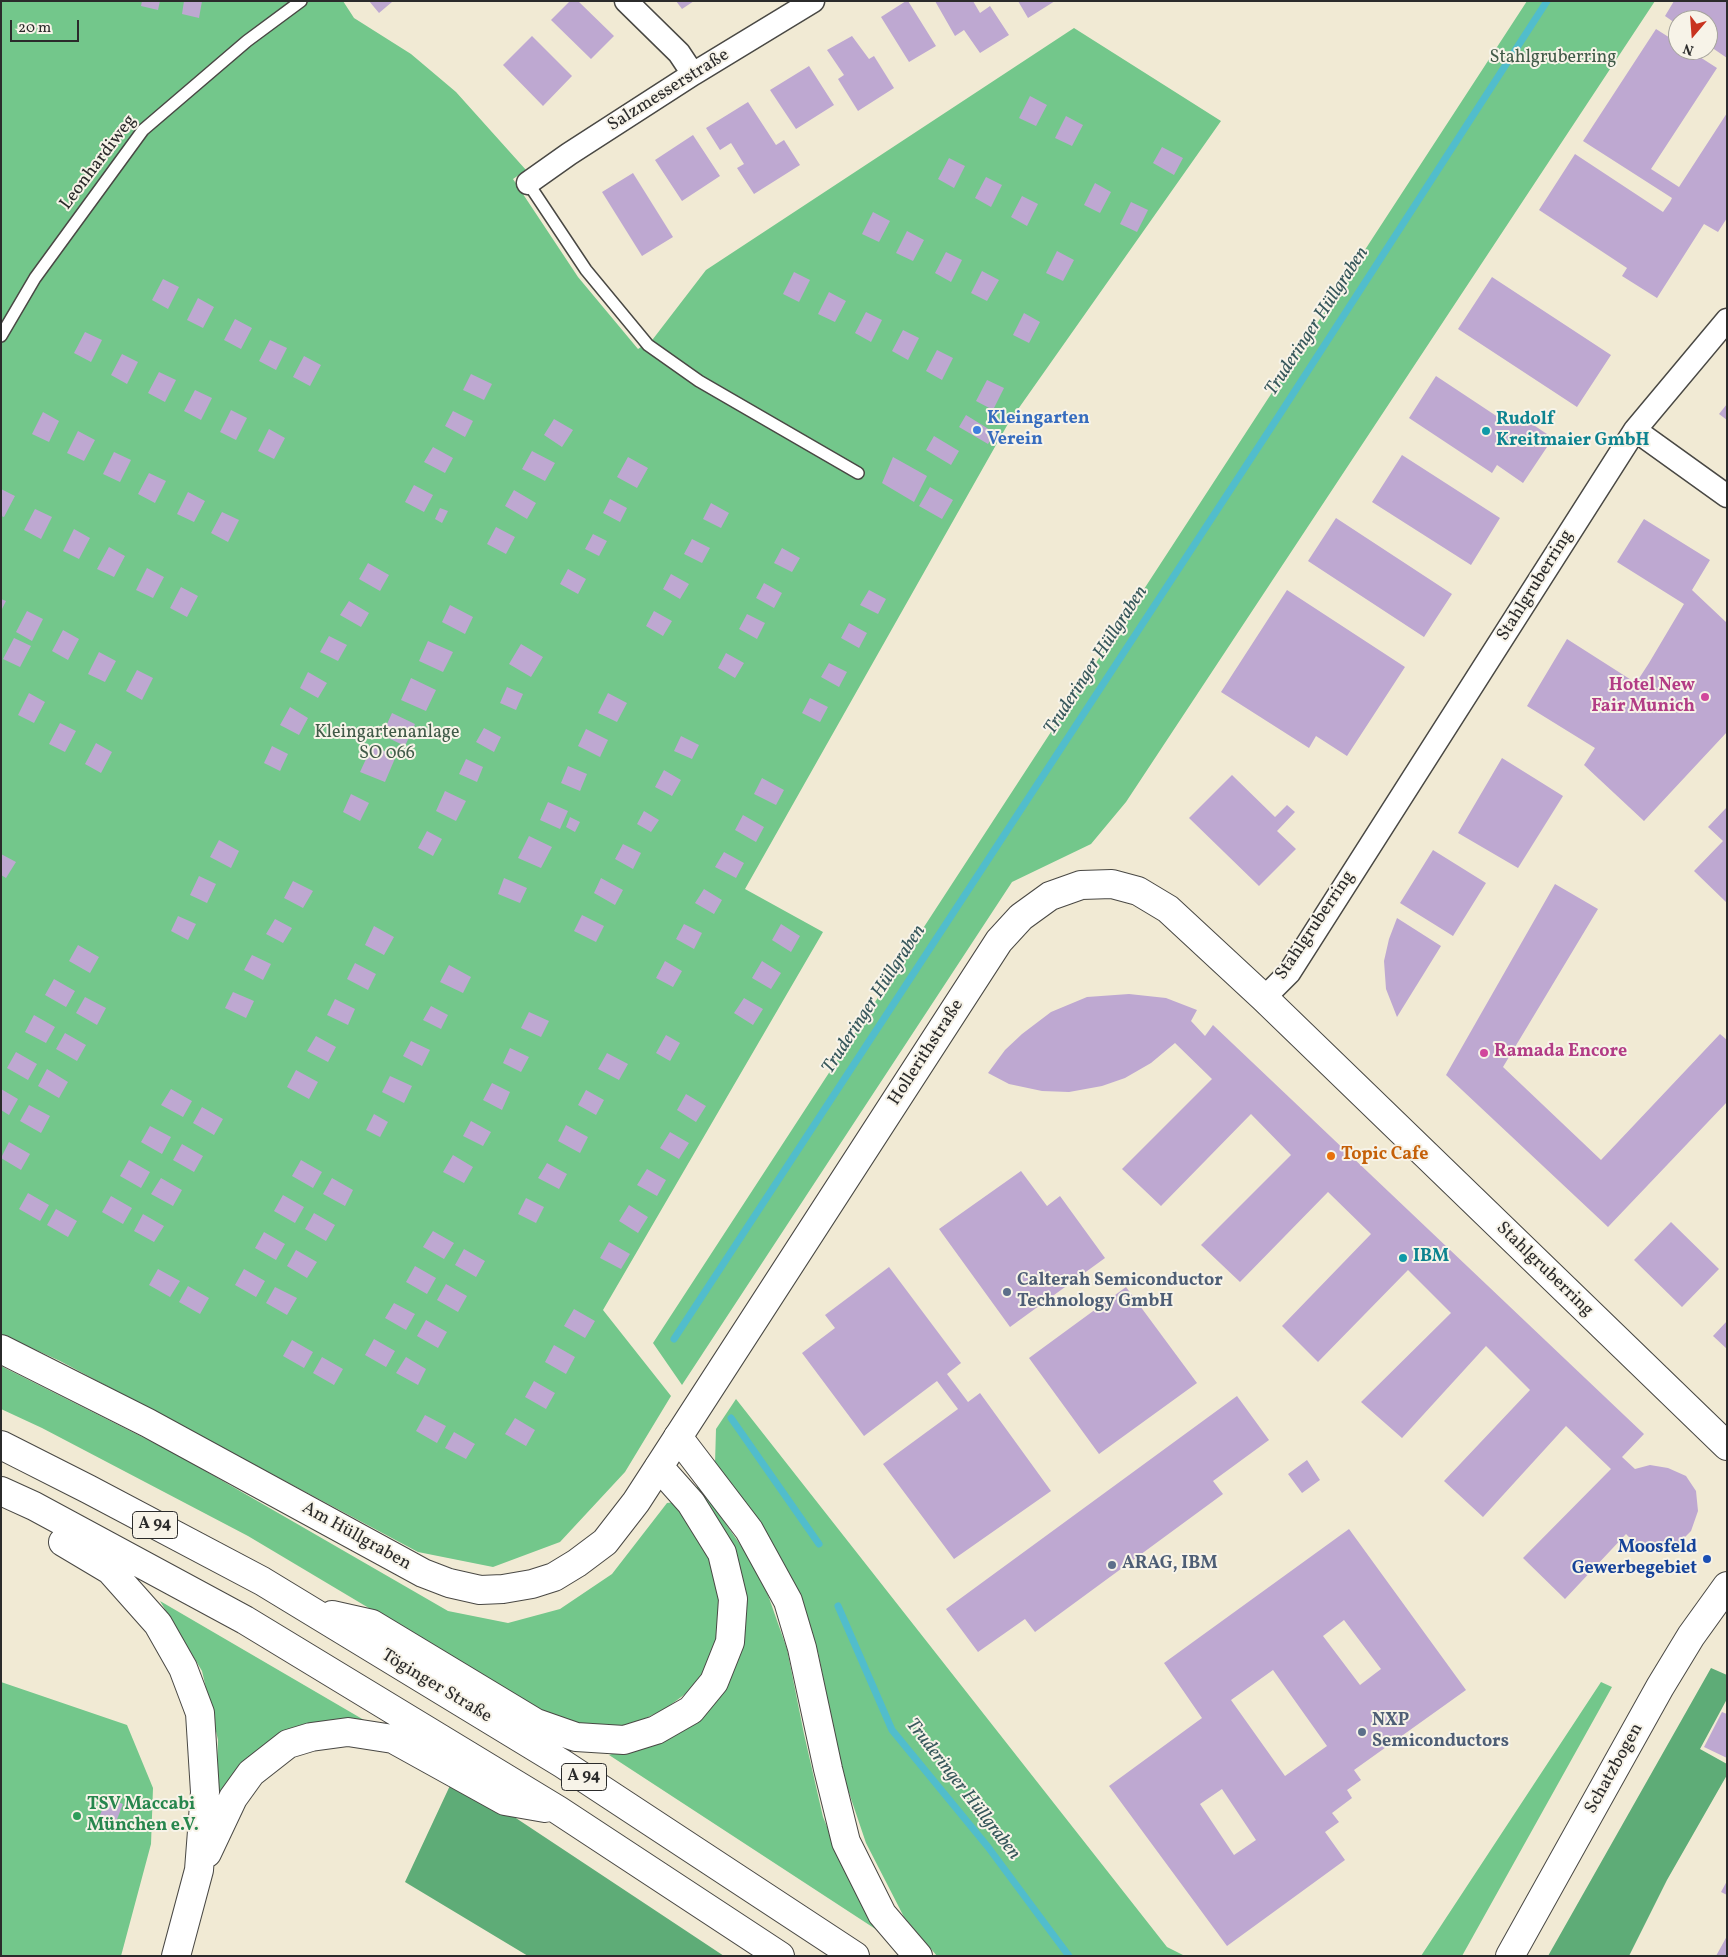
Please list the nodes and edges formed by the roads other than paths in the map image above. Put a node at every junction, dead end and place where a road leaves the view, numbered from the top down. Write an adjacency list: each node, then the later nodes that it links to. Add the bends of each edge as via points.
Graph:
1 (301, 1): 7 (lane, Leonhardiweg, via 247,41 143,130 36,278)
2 (626, 1): 4 (street, via 679,53)
3 (813, 1): 4 (street, Salzmesserstraße)
4 (693, 74): 5 (street, Salzmesserstraße)
5 (528, 183): 9 (lane, via 586,270 648,345 699,381)
6 (1727, 320): 8 (street, Stahlgruberring)
7 (1, 336)
8 (1635, 430): 10 (street); 11 (street, Stahlgruberring, via 1289,973)
9 (858, 473)
10 (1727, 496)
11 (1264, 998): 13 (main road, Hollerithstraße, via 1168,909 1138,891 1112,884 1080,885 1050,896 1021,917 999,942); 15 (main road, Stahlgruberring)
12 (1, 1349): 16 (main road, Am Hüllgraben, via 148,1423 423,1573 480,1590 532,1584 554,1577 577,1563 605,1542)
13 (678, 1437): 16 (main road, Am Hüllgraben); 26 (main road, via 749,1530 788,1601 802,1648 846,1842 882,1914)
14 (1, 1445): 20 (main road, Töginger Straße / A 94, via 262,1581)
15 (1727, 1446)
16 (659, 1467): 20 (main road, via 691,1503 722,1553 733,1599 730,1642 714,1682 690,1710 656,1730 624,1740 576,1737 536,1723 372,1624)
17 (1, 1491): 18 (main road, A 94)
18 (34, 1506): 21 (main road, A 94, via 245,1620); 22 (main road, via 57,1538 110,1570 158,1624 183,1668 200,1713 204,1758 205,1792)
19 (1727, 1586): 27 (main road, Schatzbogen, via 1660,1687)
20 (307, 1609): 25 (main road, Töginger Straße / A 94, via 563,1764)
21 (558, 1810): 22 (main road, via 505,1801 393,1739 348,1732 311,1737 288,1744 251,1773 233,1798); 24 (main road, A 94)
22 (198, 1870): 23 (main road)
23 (176, 1956)
24 (780, 1956)
25 (855, 1956)
26 (918, 1956)
27 (1510, 1956)

